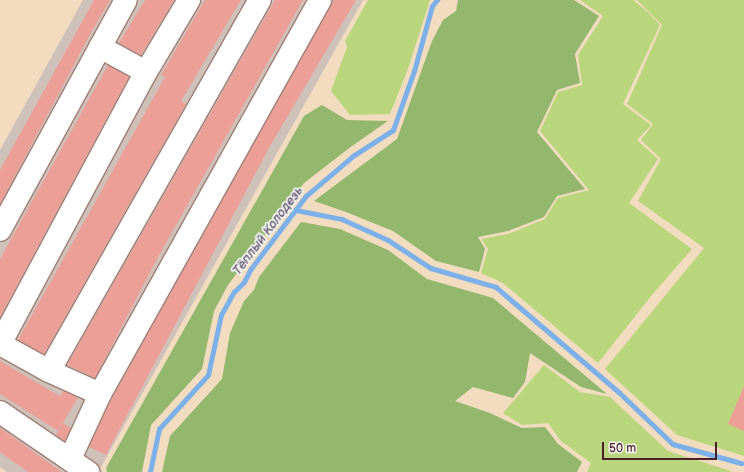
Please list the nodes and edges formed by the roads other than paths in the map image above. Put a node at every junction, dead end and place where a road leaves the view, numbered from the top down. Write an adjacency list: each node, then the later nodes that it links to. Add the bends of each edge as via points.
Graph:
1 (126, 0): 5 (lane)
2 (189, 0): 6 (lane)
3 (260, 0): 8 (lane)
4 (320, 0): 9 (lane)
5 (100, 47): 6 (lane); 7 (lane)
6 (146, 72): 8 (lane, via 0,344)
7 (0, 230)
8 (49, 371): 9 (lane)
9 (100, 394): 11 (lane)
10 (0, 412): 11 (lane)
11 (70, 459): 12 (lane)
12 (88, 472)

